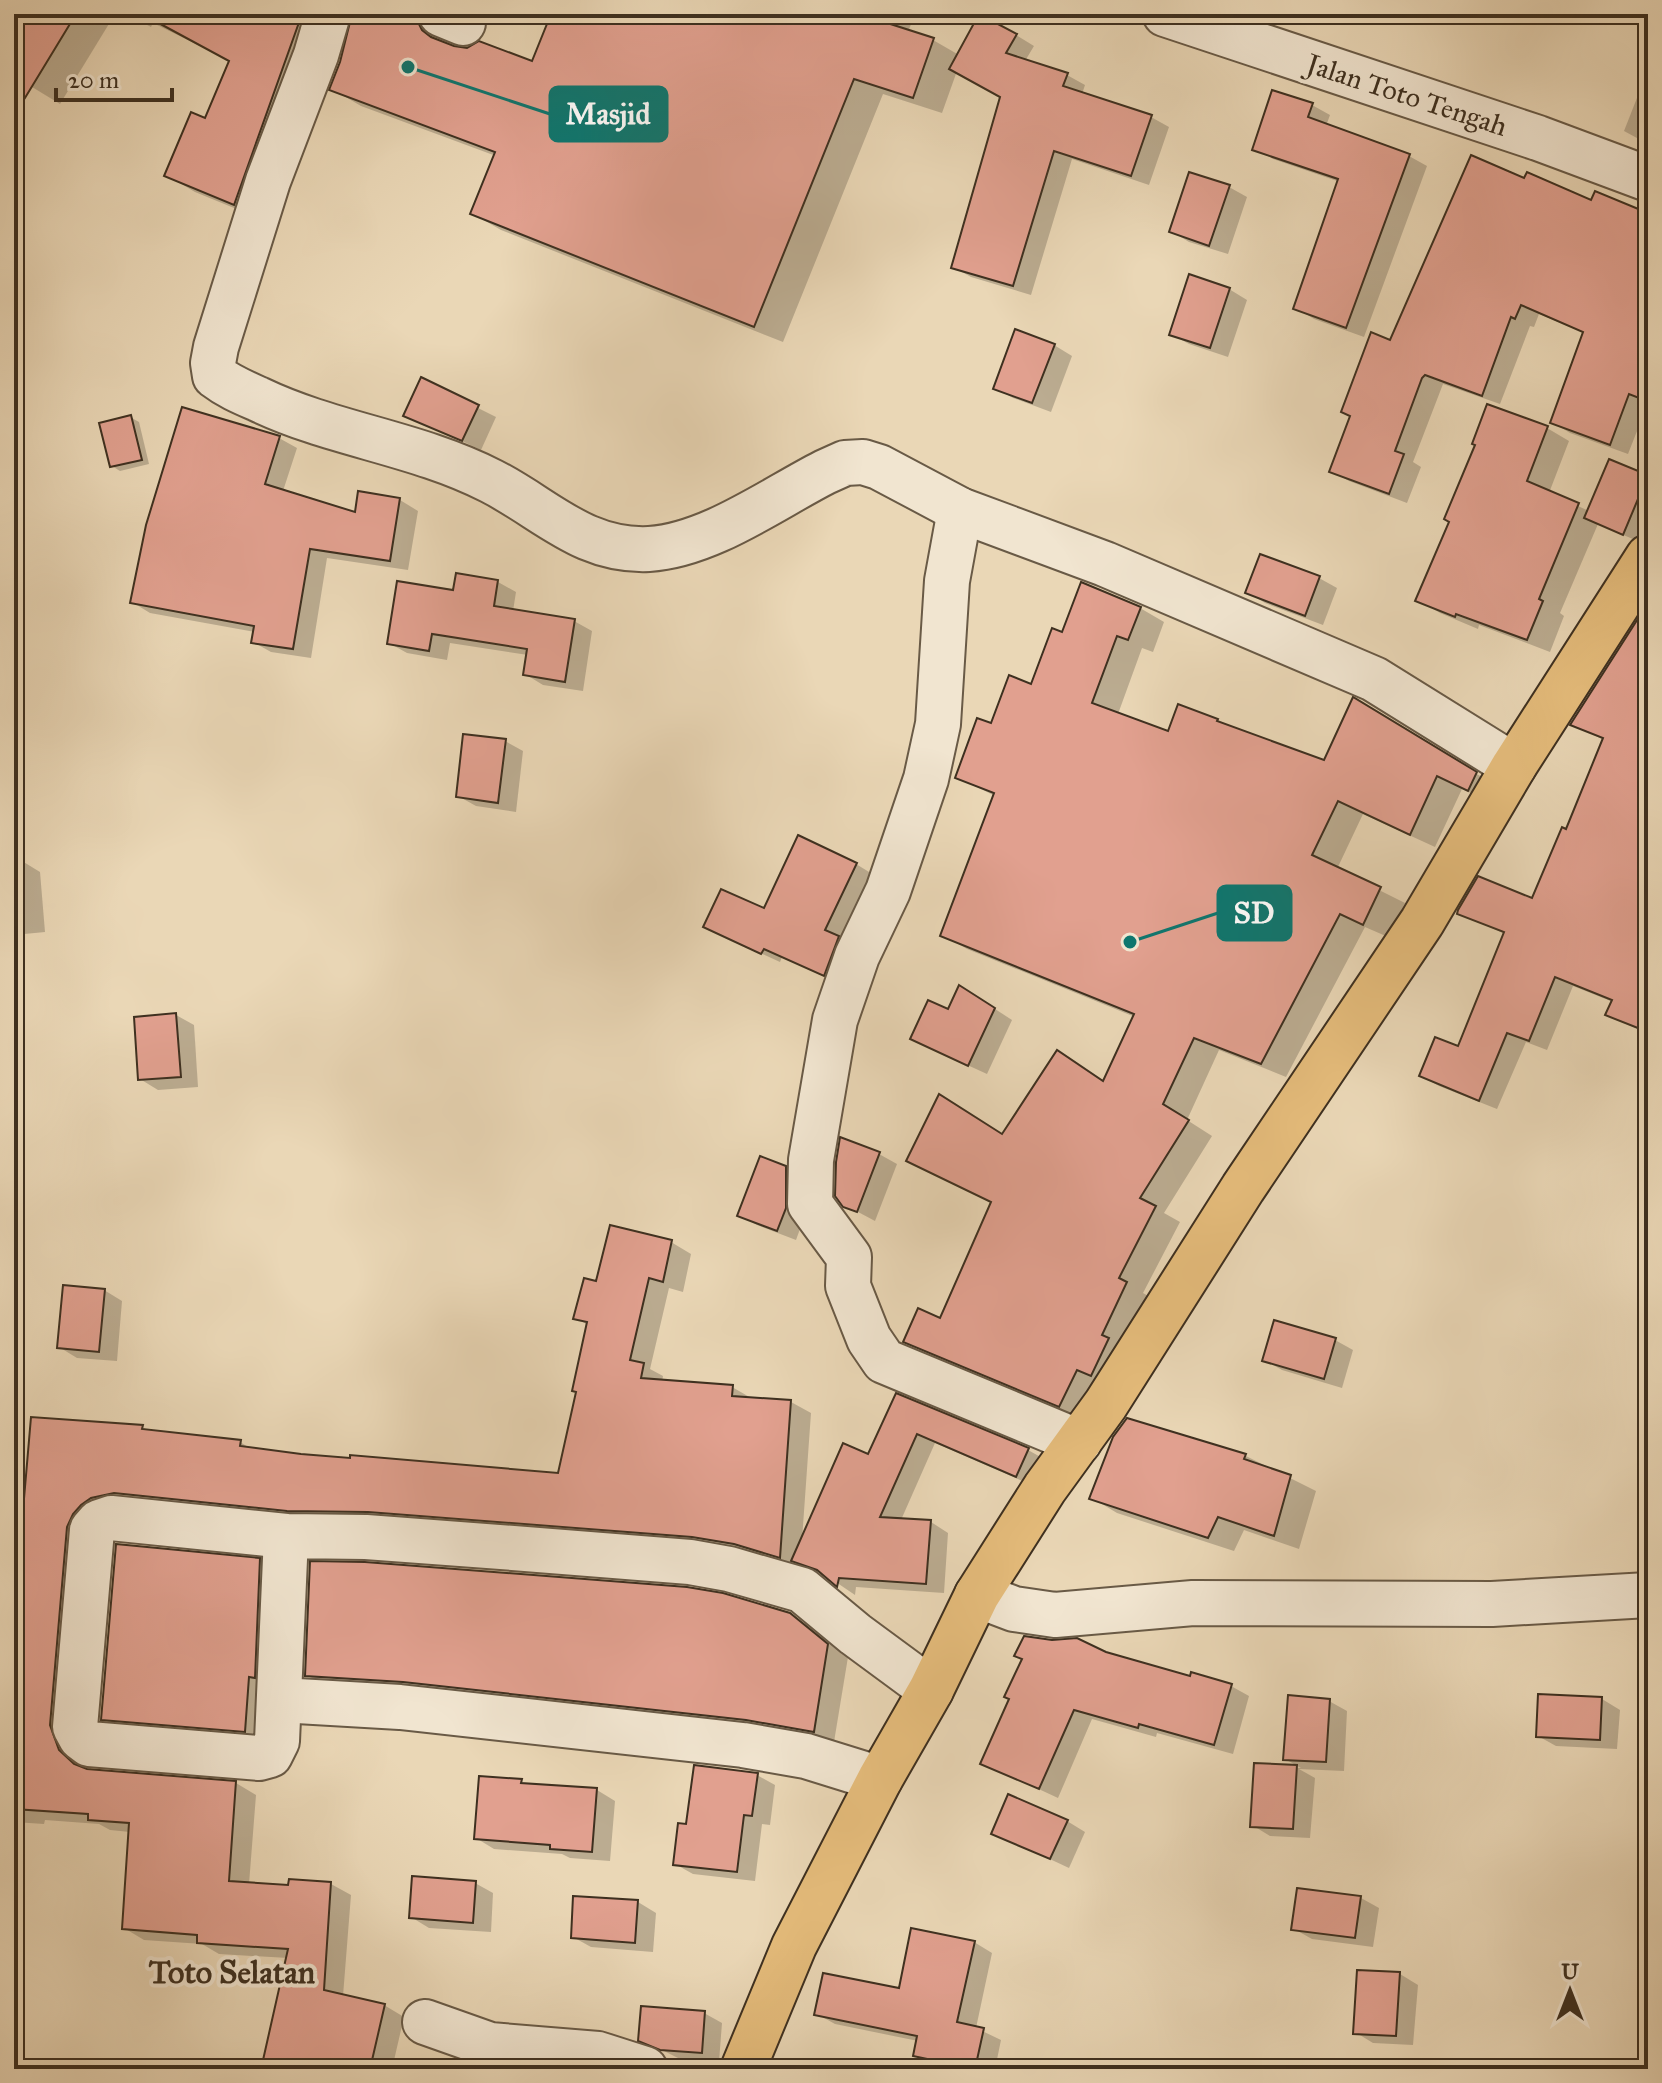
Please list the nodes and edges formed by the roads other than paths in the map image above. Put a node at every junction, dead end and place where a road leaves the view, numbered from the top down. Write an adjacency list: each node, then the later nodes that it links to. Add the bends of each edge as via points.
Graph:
1 (328, 14): 4 (street, via 216,347 215,376 227,386 283,411 454,464 521,498 563,528 623,549 697,540 845,463 879,467)
2 (1165, 14): 3 (street, Jalan Toto Tengah)
3 (1648, 179)
4 (960, 510): 6 (street, via 1105,564 1374,679); 7 (street, via 947,581 938,724 926,779 888,891 835,1020 811,1160 810,1204 849,1257 848,1286 869,1339 884,1361)
5 (1642, 576): 6 (main road)
6 (1514, 766): 7 (main road, via 1422,922)
7 (1079, 1442): 9 (main road)
8 (286, 1536): 11 (street, via 366,1537 729,1569 802,1590); 12 (street); 12 (street, via 111,1518 99,1522 92,1530 75,1727 89,1744 259,1758 275,1748)
9 (977, 1595): 10 (street, via 1005,1607 1055,1615 1193,1603 1492,1604); 11 (main road)
10 (1648, 1595)
11 (931, 1690): 13 (main road)
12 (280, 1700): 13 (street, via 400,1707 743,1745 806,1756)
13 (880, 1779): 16 (main road, via 794,1946)
14 (425, 2022): 15 (street, via 490,2045 598,2054)
15 (645, 2069)
16 (743, 2069)

